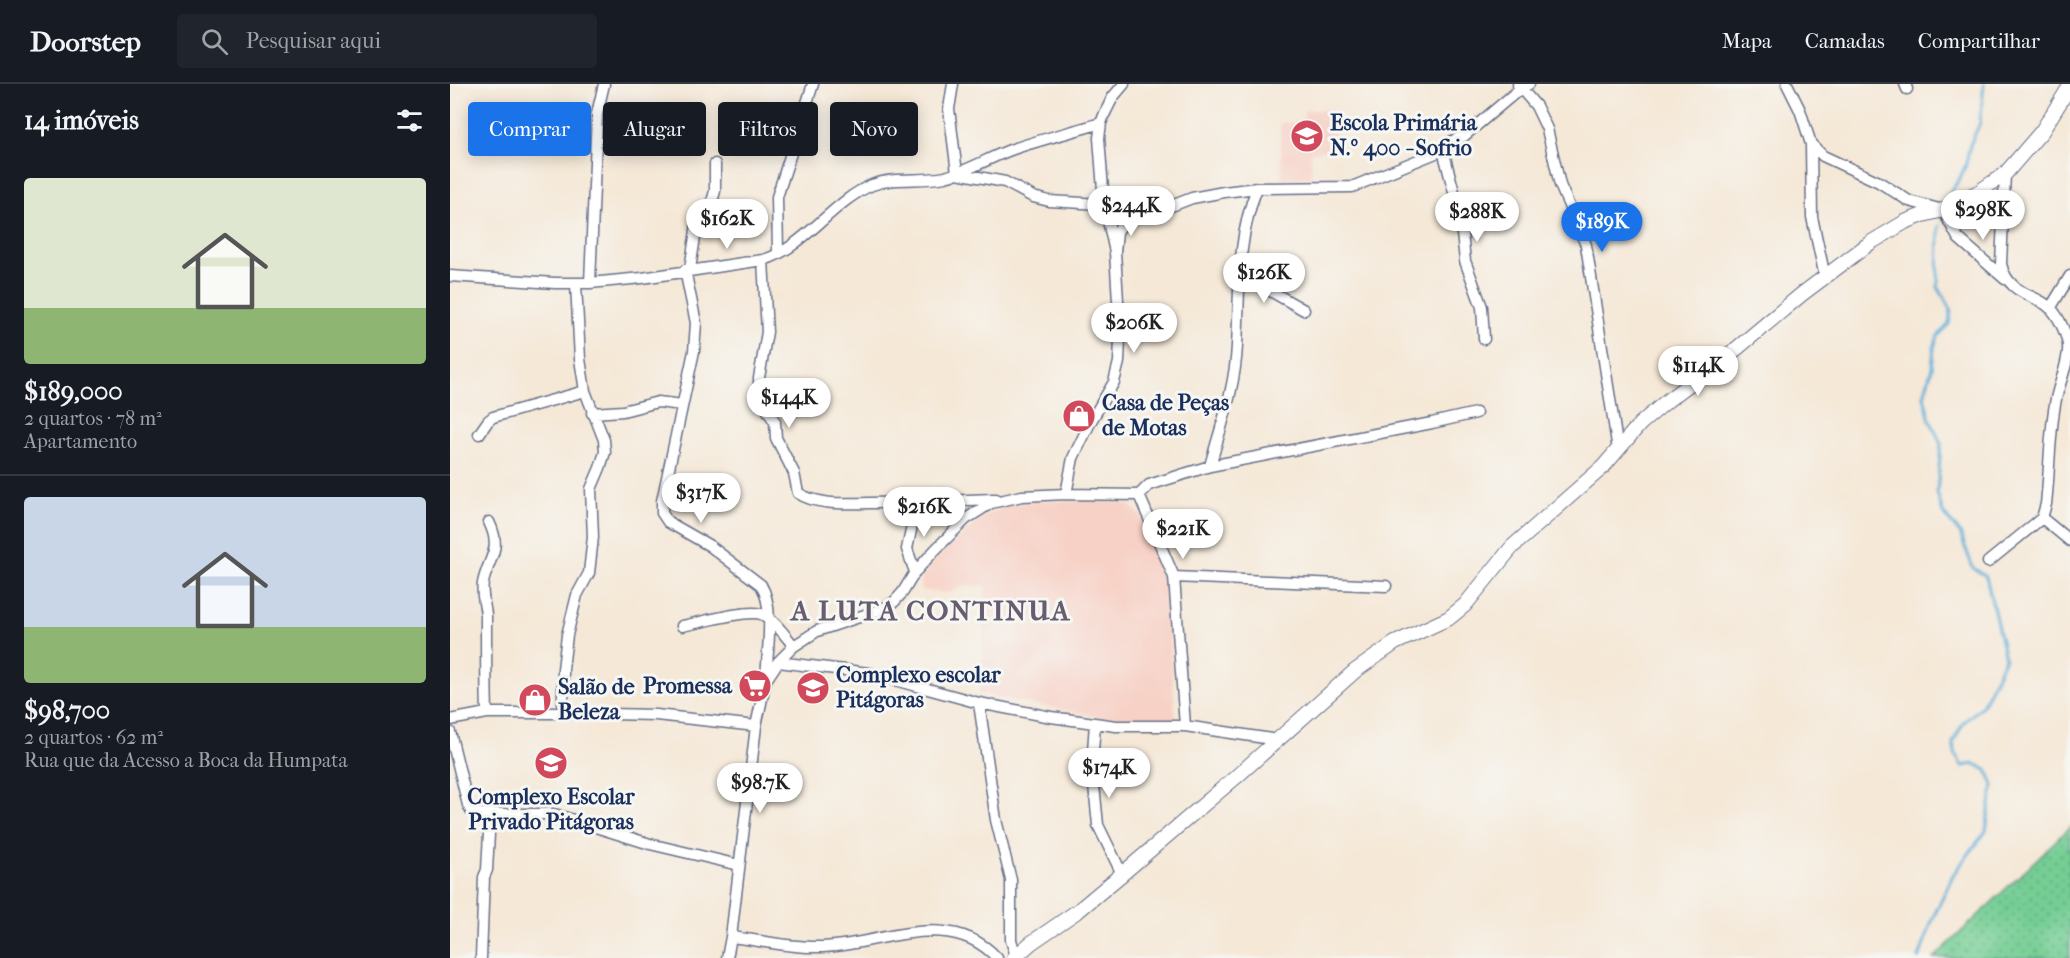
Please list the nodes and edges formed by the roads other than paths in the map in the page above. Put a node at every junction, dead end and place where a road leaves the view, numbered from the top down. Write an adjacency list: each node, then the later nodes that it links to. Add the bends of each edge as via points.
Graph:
1 (604, 84): 28 (street, via 597,114)
2 (813, 84): 19 (street, via 777,197)
3 (953, 84): 12 (street, via 949,109)
4 (1124, 84): 8 (street)
5 (1787, 84): 9 (street)
6 (1523, 85): 10 (street); 38 (street, via 1547,129 1560,185 1586,245)
7 (2070, 86): 13 (street, via 2042,131)
8 (1101, 123): 12 (street, via 1012,149); 15 (street)
9 (1811, 144): 16 (street, via 1823,156 1909,201); 25 (street, via 1812,217)
10 (1443, 150): 14 (street, via 1352,187); 31 (street, via 1460,215 1465,261 1482,307)
11 (715, 164): 21 (street, via 715,191 698,224)
12 (957, 173): 15 (street, via 1005,182 1049,201); 19 (street, via 872,185)
13 (2005, 174): 16 (street); 26 (street, via 2001,264)
14 (1257, 188): 17 (street, via 1192,198 1161,210); 22 (street)
15 (1104, 203): 17 (street, via 1117,205); 18 (street)
16 (1943, 210): 25 (street, via 1905,222); 26 (street, via 1958,238)
17 (1128, 216): 18 (street, via 1117,232)
18 (1115, 252): 40 (street, via 1121,317 1119,362 1114,382 1073,458)
19 (778, 253): 20 (street)
20 (763, 260): 21 (street); 43 (street, via 767,332 759,388 775,422 776,438 794,473 798,493 819,501)
21 (688, 270): 28 (street); 34 (street, via 696,323)
22 (1239, 273): 30 (street); 39 (street, via 1231,394)
23 (450, 276): 27 (street)
24 (2070, 276): 29 (street)
25 (1825, 277): 38 (street, via 1668,400)
26 (2010, 283): 29 (street)
27 (576, 284): 28 (street); 33 (street)
28 (590, 284)
29 (2051, 307): 32 (street)
30 (1304, 310)
31 (1484, 339)
32 (2069, 347): 44 (street, via 2056,398)
33 (585, 391): 35 (street); 37 (street, via 493,417)
34 (682, 405): 35 (street, via 658,402 623,411); 51 (street, via 662,513 668,522 710,546 761,585 766,593)
35 (592, 413): 58 (street, via 605,452 591,489 594,537 589,573 577,595 567,635)
36 (1476, 413): 39 (street)
37 (479, 434)
38 (1618, 450): 64 (street, via 1512,547 1465,605 1449,618 1379,653)
39 (1210, 466): 41 (street, via 1149,485)
40 (1065, 494): 41 (street); 42 (street)
41 (1139, 495): 49 (street)
42 (1007, 498): 43 (street); 48 (street, via 977,510)
43 (926, 503): 48 (street, via 913,521 907,549)
44 (2042, 518): 46 (street); 47 (street)
45 (489, 522): 57 (street, via 496,544 482,595 486,612)
46 (2070, 541)
47 (1988, 562)
48 (915, 572): 53 (street, via 903,592 883,609 817,632)
49 (1174, 577): 50 (street); 62 (street)
50 (1386, 586)
51 (769, 619): 52 (street, via 759,613); 53 (street); 55 (street)
52 (682, 626)
53 (794, 646): 54 (street)
54 (778, 662): 55 (street); 56 (street, via 869,673)
55 (766, 680): 61 (street)
56 (979, 703): 60 (street); 69 (street, via 996,819 1011,880 1011,940)
57 (487, 713): 58 (street); 59 (street)
58 (562, 713): 61 (street, via 656,716)
59 (450, 720)
60 (1095, 723): 62 (street); 67 (street, via 1092,765 1098,825)
61 (756, 726): 66 (street)
62 (1185, 726): 64 (street)
63 (450, 732): 65 (street, via 471,812)
64 (1278, 740): 67 (street)
65 (490, 814): 66 (street, via 554,814 650,844); 70 (street)
66 (740, 865): 68 (street)
67 (1122, 874): 69 (street)
68 (731, 937): 71 (street); 72 (street, via 813,948 844,946 902,933 962,934 988,948)
69 (1015, 957)
70 (481, 958)
71 (727, 958)
72 (997, 958)

